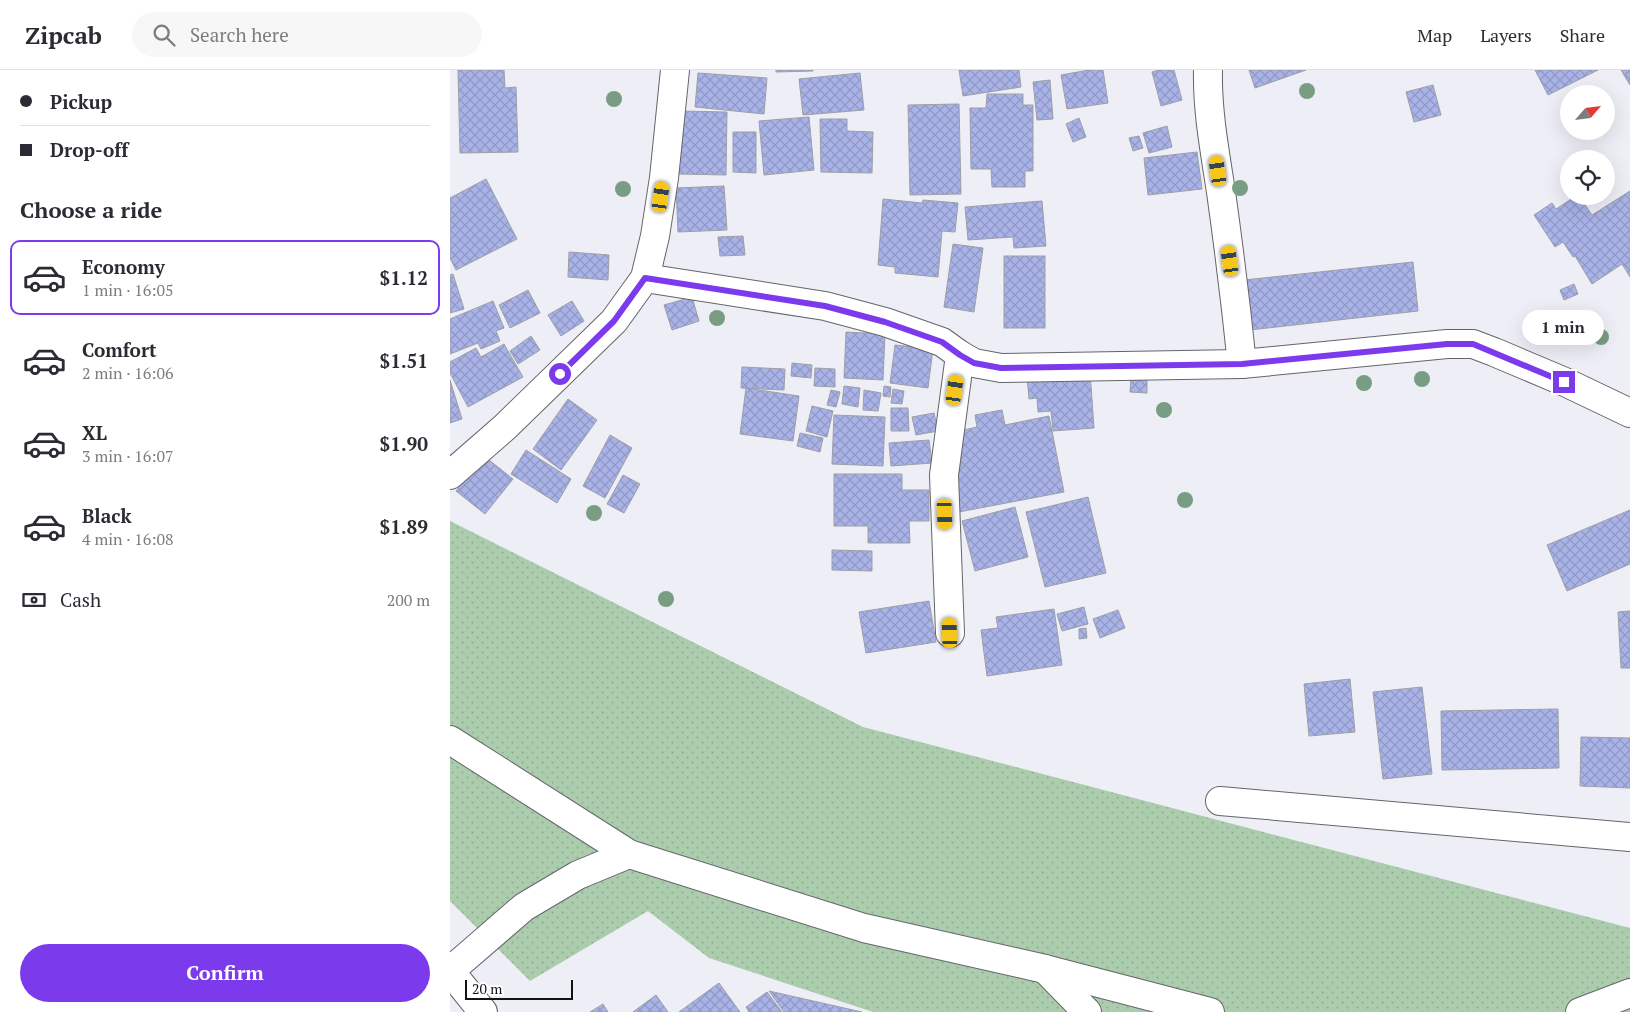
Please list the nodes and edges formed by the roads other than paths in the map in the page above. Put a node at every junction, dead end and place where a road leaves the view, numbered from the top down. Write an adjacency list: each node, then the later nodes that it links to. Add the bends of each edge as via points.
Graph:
1 (675, 70): 3 (street, via 660,207)
2 (1208, 70): 5 (street, via 1213,135)
3 (645, 278): 4 (street, via 825,306 942,342); 7 (street, via 614,321 505,428)
4 (960, 355): 5 (street, via 974,363 1001,368); 8 (street, via 944,475)
5 (1242, 364): 6 (street, via 1473,344)
6 (1630, 413)
7 (450, 475)
8 (950, 633)
9 (450, 740): 12 (street)
10 (1220, 801): 11 (street)
11 (1630, 837)
12 (629, 854): 13 (street, via 864,928); 14 (street, via 578,875 524,907)
13 (1045, 969): 17 (street); 18 (street)
14 (450, 971): 16 (street)
15 (1630, 993): 19 (street)
16 (483, 1012)
17 (1087, 1012)
18 (1210, 1012)
19 (1580, 1012)

